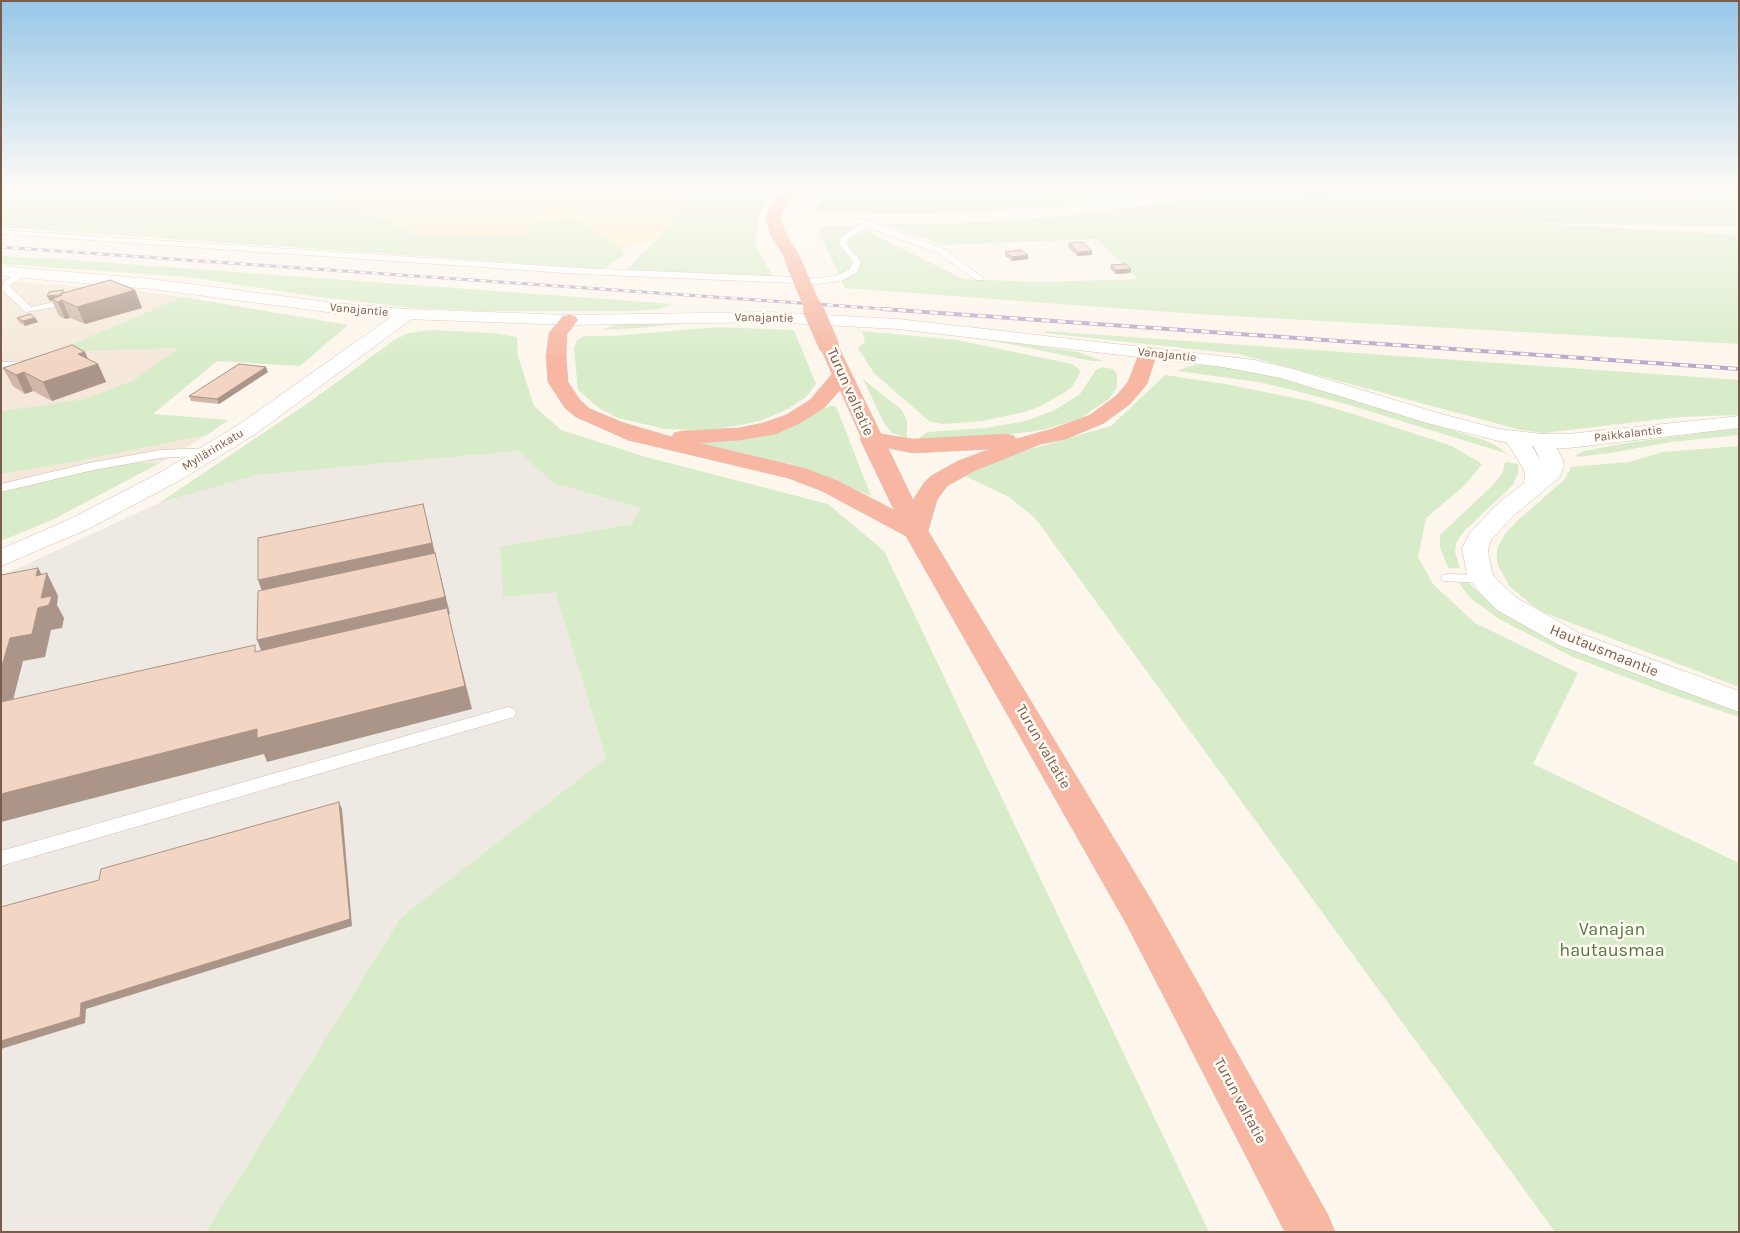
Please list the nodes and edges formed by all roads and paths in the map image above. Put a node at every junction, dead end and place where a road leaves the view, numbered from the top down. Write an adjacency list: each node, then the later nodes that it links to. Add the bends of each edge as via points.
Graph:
1 (232, 248): 4 (lane, via 784,282 838,278 854,270 857,262)
2 (786, 248): 6 (highway, Turun valtatie)
3 (793, 248): 6 (highway, Turun valtatie)
4 (848, 248)
5 (932, 248): 9 (lane)
6 (794, 261): 16 (highway, Turun valtatie, bridge)
7 (1, 271): 8 (street, Vanajantie)
8 (23, 273): 10 (lane, via 7,283 5,288 30,310); 11 (street, Vanajantie, via 151,284 325,307)
9 (979, 278)
10 (87, 298)
11 (407, 314): 12 (street, Vanajantie); 23 (street, Myllärinkatu, via 282,405)
12 (569, 320): 13 (street, Vanajantie, via 769,317 898,324); 21 (highway, via 558,333 556,356 558,382 564,394 572,404 599,421)
13 (1148, 353): 19 (highway, via 1137,384 1110,411 1080,427); 20 (street, Vanajantie, via 1223,361 1278,372 1434,419)
14 (26, 364): 15 (lane)
15 (1, 365)
16 (842, 375): 18 (highway, Turun valtatie); 21 (highway, via 806,413 768,429)
17 (1739, 422): 22 (street, Paikkalantie)
18 (871, 439): 19 (highway, via 935,446); 26 (highway, Turun valtatie)
19 (1035, 439): 26 (highway, via 966,466 939,481 925,500)
20 (1516, 439): 22 (street, Paikkalantie); 24 (street, via 1534,468)
21 (653, 440): 26 (highway, via 796,473 830,486)
22 (1542, 441): 24 (street, via 1553,466 1548,477)
23 (210, 452): 25 (lane, via 160,454); 27 (street, Myllärinkatu, via 108,510)
24 (1535, 486): 29 (street, via 1504,511 1479,538 1475,548)
25 (1, 488)
26 (916, 531): 33 (highway, Turun valtatie, via 1140,914)
27 (1, 558)
28 (1448, 578): 29 (lane)
29 (1482, 579): 30 (street, Hautausmaantie, via 1507,604 1543,627)
30 (1739, 702)
31 (508, 713): 32 (lane)
32 (1, 859)
33 (1311, 1232)

